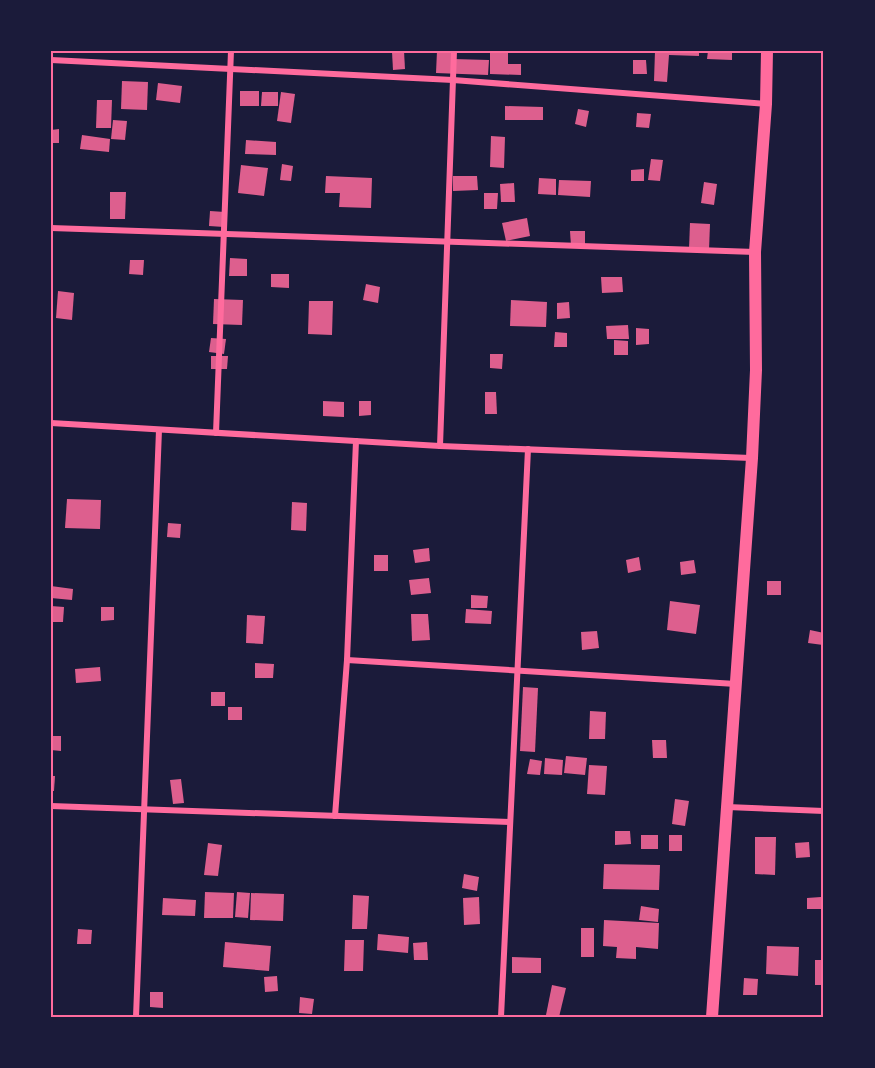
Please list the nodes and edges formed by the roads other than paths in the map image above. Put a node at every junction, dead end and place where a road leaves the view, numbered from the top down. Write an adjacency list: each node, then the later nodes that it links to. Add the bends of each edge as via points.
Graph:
1 (231, 51): 5 (street)
2 (454, 51): 6 (street)
3 (767, 51): 7 (main road)
4 (51, 60): 5 (street)
5 (230, 69): 6 (street); 9 (street)
6 (453, 80): 7 (street); 10 (street)
7 (766, 104): 11 (main road)
8 (51, 228): 9 (street)
9 (224, 234): 10 (street); 14 (street)
10 (448, 241): 11 (street); 16 (street)
11 (755, 252): 18 (main road)
12 (51, 423): 13 (street)
13 (159, 429): 14 (street); 24 (street)
14 (216, 433): 15 (street)
15 (356, 441): 16 (street); 19 (street)
16 (440, 446): 17 (street)
17 (528, 449): 18 (street); 20 (street)
18 (752, 458): 21 (main road)
19 (347, 660): 20 (street); 26 (street)
20 (517, 670): 21 (street); 27 (street)
21 (735, 684): 23 (main road)
22 (51, 806): 24 (street)
23 (727, 807): 25 (street); 30 (main road)
24 (144, 810): 26 (street); 28 (street)
25 (824, 811)
26 (335, 816): 27 (street)
27 (510, 822): 29 (street)
28 (136, 1017)
29 (501, 1017)
30 (712, 1017)

